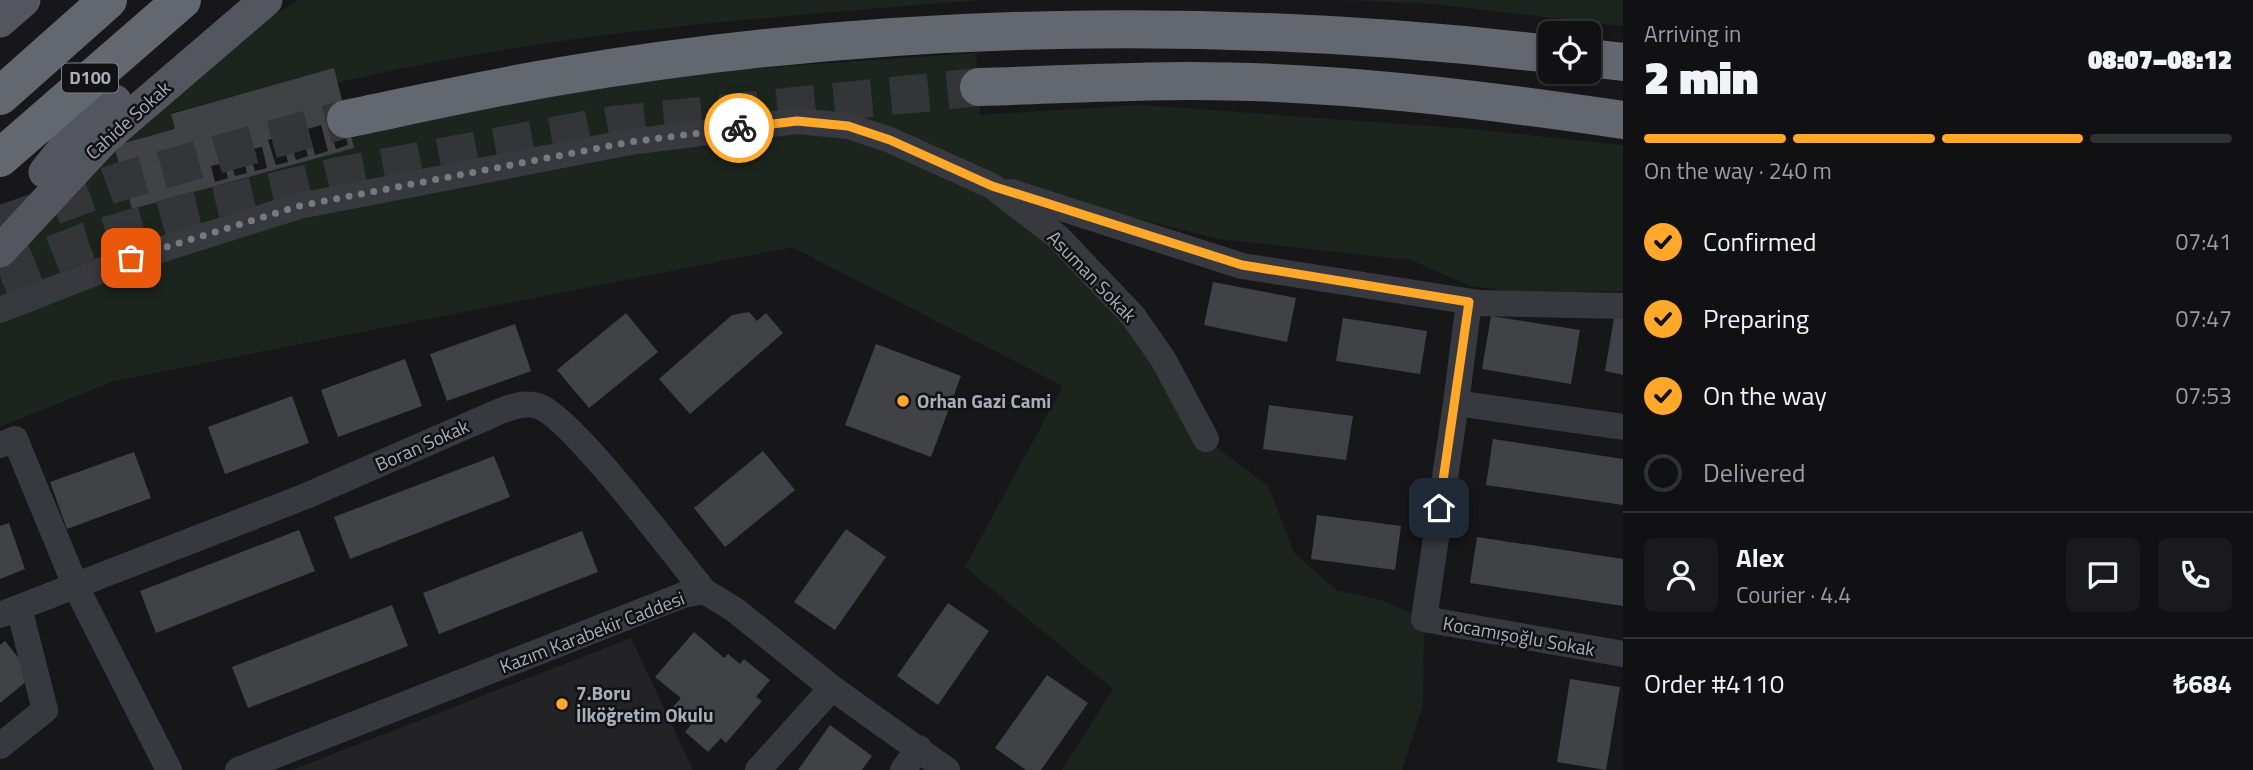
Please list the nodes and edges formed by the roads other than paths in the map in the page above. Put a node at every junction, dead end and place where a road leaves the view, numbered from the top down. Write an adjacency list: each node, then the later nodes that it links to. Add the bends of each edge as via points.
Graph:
1 (24, 0): 6 (main road)
2 (108, 0): 12 (highway, D100)
3 (181, 0): 10 (highway, D100)
4 (234, 0): 18 (main road, Cahide Sokak, via 78,131)
5 (266, 0): 19 (main road, Cahide Sokak, via 105,138)
6 (0, 21)
7 (1538, 53): 13 (highway, via 1299,32 1025,31 786,47 683,59 551,77)
8 (1601, 59): 9 (highway)
9 (1623, 62)
10 (80, 86): 15 (highway, D100); 16 (highway)
11 (979, 87): 14 (highway, via 1192,81 1432,94)
12 (0, 96)
13 (346, 120)
14 (1623, 120)
15 (0, 158)
16 (0, 183)
17 (992, 186): 20 (street, via 1242,265); 22 (street, Asuman Sokak, via 848,126 797,121 630,142 299,206 131,258); 25 (street, Asuman Sokak, via 1058,237 1133,316 1163,359)
18 (0, 225)
19 (0, 251)
20 (1469, 302): 21 (street); 23 (street, Kocamışoğlu Sokak)
21 (1623, 306)
22 (0, 310)
23 (1456, 403): 24 (street); 30 (street, Kocamışoğlu Sokak, via 1424,619)
24 (1623, 427)
25 (1206, 439)
26 (0, 446): 27 (street, via 15,439)
27 (76, 587): 28 (street, Boran Sokak, via 306,496 496,413 527,405 540,406 596,458); 29 (street, Boran Sokak); 34 (street)
28 (704, 591): 31 (street, Kazım Karabekir Caddesi); 35 (street, Kazım Karabekir Caddesi, via 683,595)
29 (9, 611): 32 (street, Boran Sokak, via 45,710)
30 (1623, 654)
31 (832, 688): 33 (street, Kazım Karabekir Caddesi); 36 (street)
32 (0, 746)
33 (919, 748): 37 (street); 38 (street, Kazım Karabekir Caddesi)
34 (169, 770)
35 (238, 770)
36 (758, 770)
37 (903, 770)
38 (947, 770)

